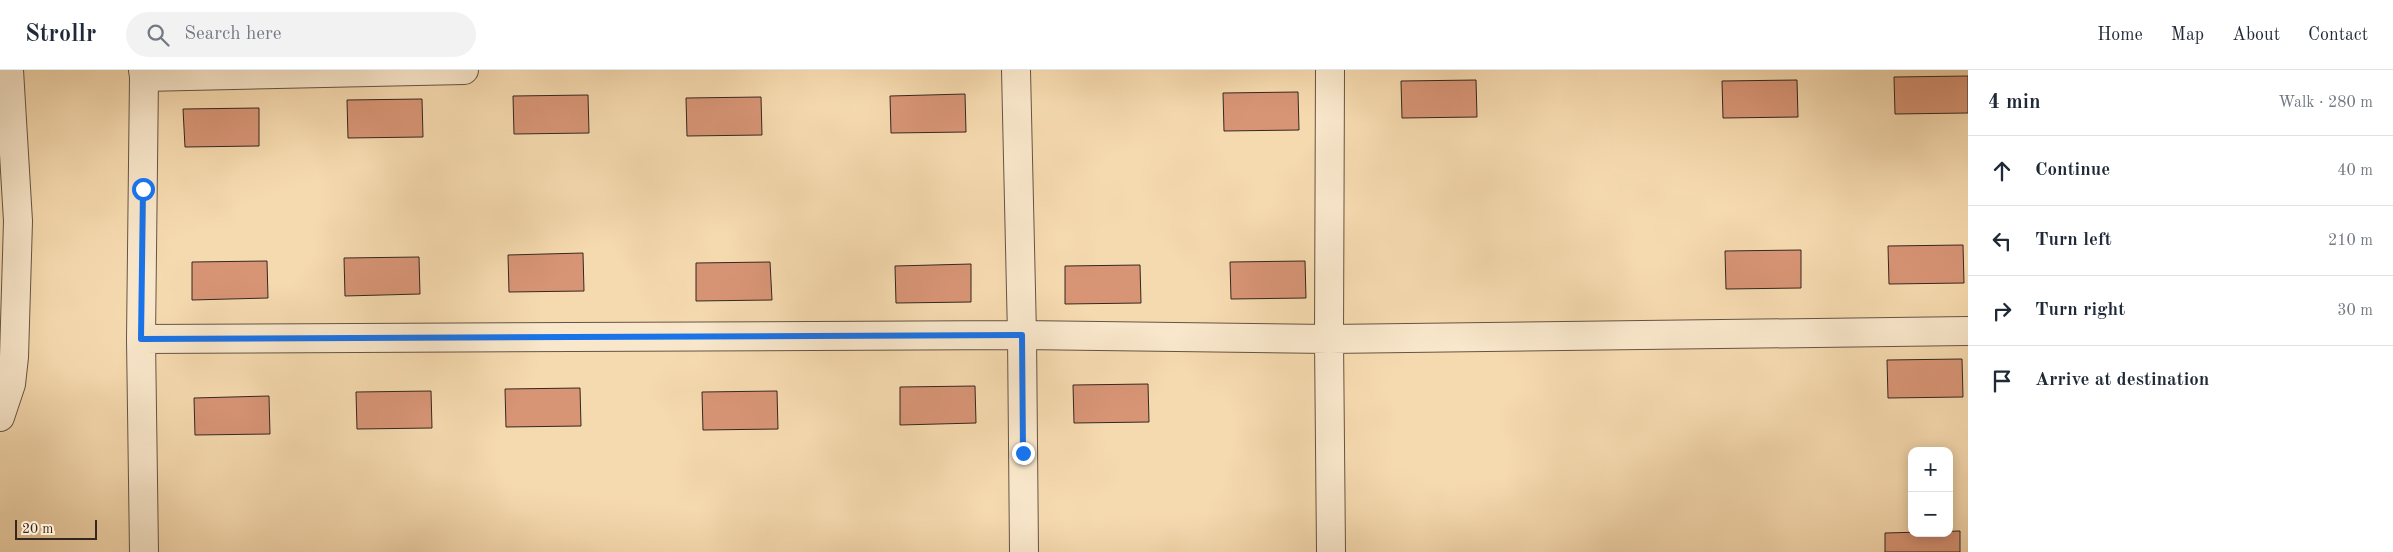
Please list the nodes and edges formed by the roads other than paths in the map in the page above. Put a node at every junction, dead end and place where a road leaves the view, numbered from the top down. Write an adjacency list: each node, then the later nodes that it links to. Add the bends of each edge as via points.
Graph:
1 (9, 70): 10 (street, via 18,221 16,308 11,384)
2 (464, 70): 5 (street)
3 (1016, 70): 7 (street)
4 (1330, 70): 9 (street)
5 (143, 74): 8 (street)
6 (1968, 331): 9 (street)
7 (1022, 335): 8 (street); 9 (street); 12 (street)
8 (141, 339): 11 (street)
9 (1329, 339): 13 (street)
10 (0, 418)
11 (144, 552)
12 (1024, 552)
13 (1331, 552)

